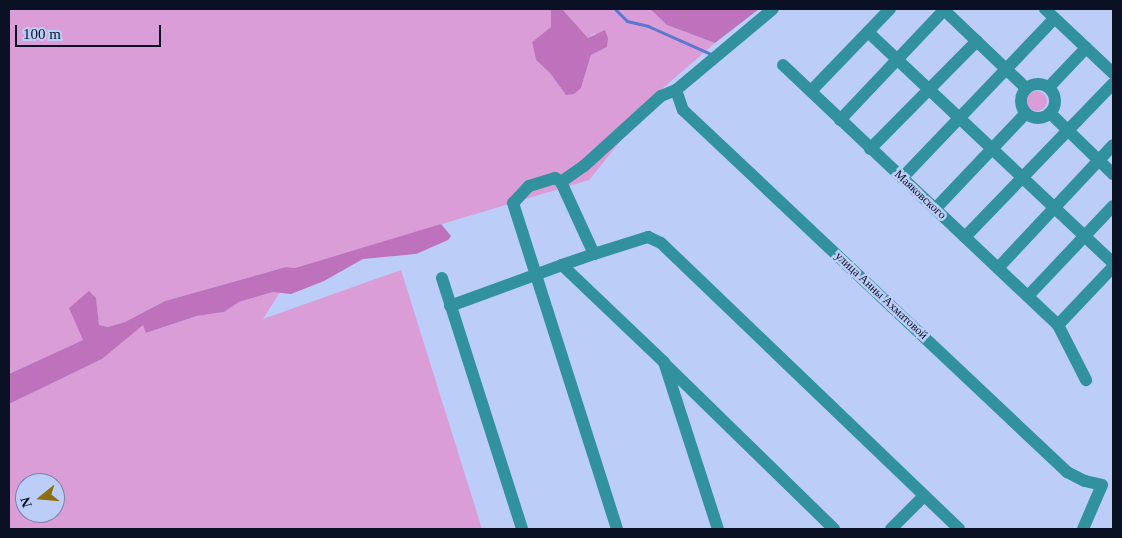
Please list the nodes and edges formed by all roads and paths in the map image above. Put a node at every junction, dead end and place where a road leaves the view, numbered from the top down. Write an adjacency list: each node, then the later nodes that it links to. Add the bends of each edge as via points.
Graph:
1 (773, 9): 16 (street)
2 (890, 9): 6 (street)
3 (944, 9): 7 (street); 9 (street)
4 (1045, 9): 5 (street)
5 (1054, 18): 8 (street); 11 (street)
6 (868, 32): 9 (street); 18 (street)
7 (977, 41): 11 (street); 17 (street)
8 (1086, 48): 12 (street); 14 (street)
9 (898, 60): 17 (street); 22 (street)
10 (783, 65): 18 (street, Маяковского)
11 (1007, 70): 15 (street); 21 (street)
12 (1113, 73)
13 (1113, 84): 23 (street)
14 (1049, 87): 15 (street, via 1035,83); 20 (street, via 1055,97)
15 (1026, 88): 19 (street, via 1020,100)
16 (676, 90): 31 (street, via 661,96 584,166); 55 (street, улица Анны Ахматовой, via 683,110 1067,472 1102,485)
17 (929, 90): 21 (street); 25 (street)
18 (811, 91): 22 (street, Маяковского)
19 (1026, 113): 20 (street, via 1041,118); 26 (street)
20 (1050, 113): 23 (street)
21 (960, 118): 26 (street); 29 (street)
22 (840, 120): 25 (street, Маяковского)
23 (1069, 131): 27 (street); 30 (street)
24 (1113, 145): 27 (street)
25 (870, 148): 29 (street, Маяковского)
26 (992, 149): 30 (street); 34 (street)
27 (1099, 160): 28 (street); 33 (street)
28 (1113, 174)
29 (902, 178): 34 (street, Маяковского)
30 (1024, 178): 33 (street); 35 (street)
31 (561, 182): 37 (street); 41 (street, via 555,178 529,186 513,203)
32 (1113, 206): 36 (street)
33 (1055, 208): 36 (street); 40 (street)
34 (935, 209): 35 (street, Маяковского)
35 (964, 237): 40 (street, Маяковского)
36 (1085, 237): 39 (street); 43 (street)
37 (594, 254): 38 (street); 48 (street, via 648,237 661,243)
38 (562, 265): 41 (street); 46 (street)
39 (1113, 265): 45 (street)
40 (998, 268): 43 (street, Маяковского)
41 (534, 275): 44 (street); 50 (street)
42 (442, 278): 44 (street)
43 (1028, 296): 45 (street, Маяковского)
44 (450, 306): 49 (street)
45 (1058, 325): 47 (street, Маяковского)
46 (664, 362): 51 (street); 52 (street)
47 (1086, 380)
48 (924, 496): 53 (street); 54 (street)
49 (522, 529)
50 (617, 529)
51 (718, 529)
52 (834, 529)
53 (891, 529)
54 (959, 529)
55 (1083, 529)

